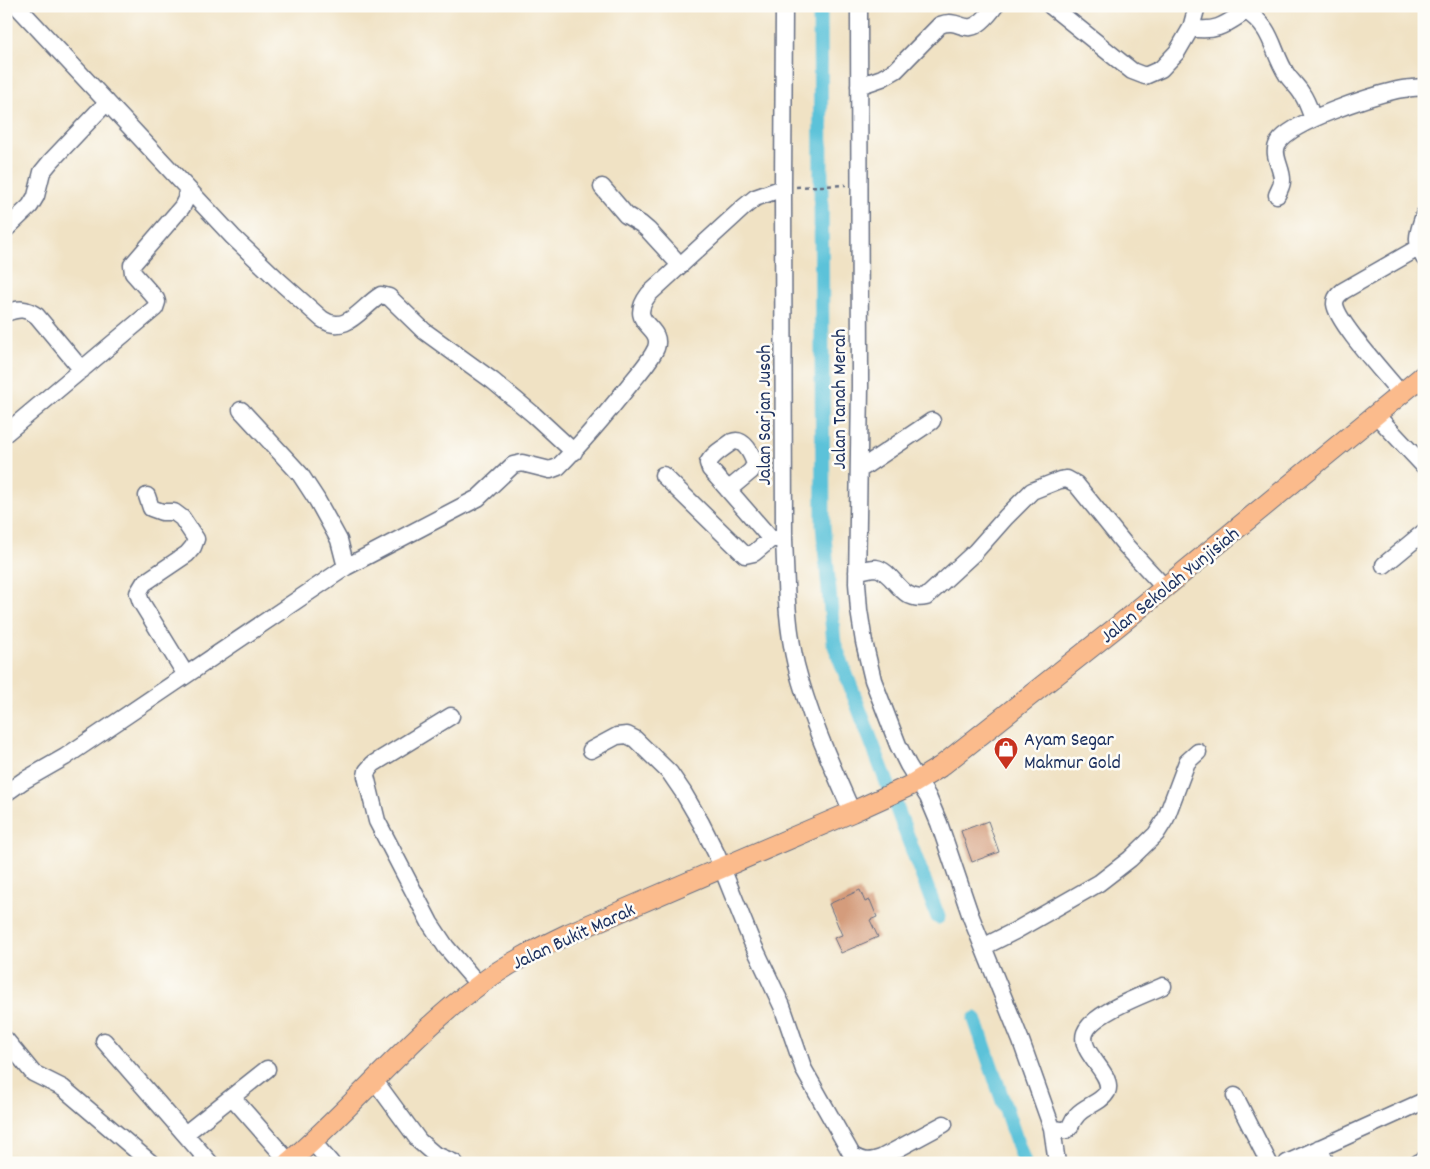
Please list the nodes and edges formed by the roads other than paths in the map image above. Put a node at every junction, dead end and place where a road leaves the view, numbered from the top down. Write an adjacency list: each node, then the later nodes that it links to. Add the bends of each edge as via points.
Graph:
1 (18, 6): 11 (street)
2 (784, 6): 14 (street, Jalan Sarjan Jusoh)
3 (859, 6): 9 (street, Jalan Tanah Merah)
4 (996, 6): 9 (street, via 979,23 970,27 949,22 940,25 896,70)
5 (1051, 6): 8 (street, via 1132,71 1145,76 1161,69 1177,52)
6 (1197, 6): 8 (street)
7 (1246, 9): 8 (street, via 1214,29); 12 (street, via 1265,27 1288,77 1303,95)
8 (1192, 28)
9 (860, 86): 31 (street, Jalan Tanah Merah)
10 (1424, 87): 12 (street, via 1379,94)
11 (107, 102): 15 (street); 18 (street, via 50,161 42,172 30,206)
12 (1313, 119): 16 (street, via 1296,128 1277,145 1276,155 1283,178)
13 (602, 187): 20 (street, via 626,215 648,230)
14 (790, 187): 20 (street, via 755,198); 36 (street, Jalan Sarjan Jusoh)
15 (187, 189): 22 (street, via 182,207 132,265 133,273 156,299 157,305); 29 (street, via 277,280 330,324 347,322 372,300 381,295 389,297 424,331 493,381)
16 (1277, 195)
17 (1424, 215): 19 (street, via 1418,236)
18 (6, 229)
19 (1421, 253): 24 (street, via 1342,291 1335,306 1353,336)
20 (680, 265): 29 (street, via 641,304 640,313 657,339 656,348)
21 (6, 313): 22 (street, via 23,308 37,316)
22 (82, 370): 28 (street)
23 (1424, 375): 24 (main road, Jalan Sekolah Yunjisiah)
24 (1401, 394): 26 (main road, Jalan Sekolah Yunjisiah)
25 (241, 410): 38 (street, via 300,474 339,540)
26 (1376, 414): 30 (street); 40 (main road, Jalan Sekolah Yunjisiah)
27 (932, 421): 31 (street)
28 (6, 433)
29 (574, 452): 38 (street, via 550,470 522,462 512,464 478,498)
30 (1424, 466)
31 (859, 470): 39 (street, Jalan Tanah Merah)
32 (663, 475): 36 (street, via 745,555)
33 (728, 490): 36 (street)
34 (147, 496): 41 (street, via 151,508 174,512 182,518 196,539 187,554 144,582 138,593)
35 (1424, 532): 37 (street)
36 (778, 539): 47 (street, Jalan Sarjan Jusoh, via 796,663 816,726)
37 (1384, 564)
38 (346, 567): 41 (street)
39 (857, 572): 40 (street, via 879,569 916,598 926,597 975,552 1029,493 1067,479 1076,484); 45 (street, Jalan Tanah Merah, via 858,610 873,680)
40 (1165, 588): 45 (main road, Jalan Sekolah Yunjisiah, via 975,740)
41 (186, 676): 46 (street)
42 (452, 716): 50 (street, via 373,764 366,776 377,821 430,923)
43 (591, 750): 48 (street, via 617,736 627,735 635,739 670,773 683,792)
44 (1198, 752): 49 (street, via 1188,762 1166,818 1156,834 1130,859 1092,887)
45 (914, 783): 47 (main road, Jalan Bukit Marak); 49 (street, Jalan Tanah Merah, via 928,797 939,823)
46 (6, 793)
47 (857, 810): 48 (main road, Jalan Bukit Marak)
48 (722, 868): 50 (main road, Jalan Bukit Marak, via 535,950); 59 (street, via 782,1006 804,1070 852,1155 860,1161 870,1162)
49 (983, 947): 60 (street, Jalan Tanah Merah)
50 (479, 985): 55 (main road, Jalan Bukit Marak)
51 (1163, 986): 60 (street, via 1106,1013 1089,1026 1084,1044 1106,1078 1107,1091 1078,1113 1069,1129)
52 (6, 1040): 66 (street, via 33,1073 63,1088)
53 (104, 1041): 61 (street)
54 (268, 1069): 57 (street)
55 (375, 1081): 62 (main road, Jalan Bukit Marak); 69 (street, via 419,1141 434,1154)
56 (1235, 1096): 71 (street)
57 (232, 1097): 61 (street); 65 (street)
58 (1424, 1101): 63 (street)
59 (944, 1124)
60 (1052, 1128): 70 (street, Jalan Tanah Merah)
61 (185, 1134): 67 (street)
62 (312, 1141): 65 (main road, Jalan Bukit Marak); 68 (street)
63 (1323, 1155): 72 (street)
64 (1424, 1160): 73 (street)
65 (289, 1162)
66 (151, 1163)
67 (210, 1163)
68 (331, 1163)
69 (455, 1163)
70 (1057, 1163)
71 (1269, 1163)
72 (1287, 1163)
73 (1418, 1163)

